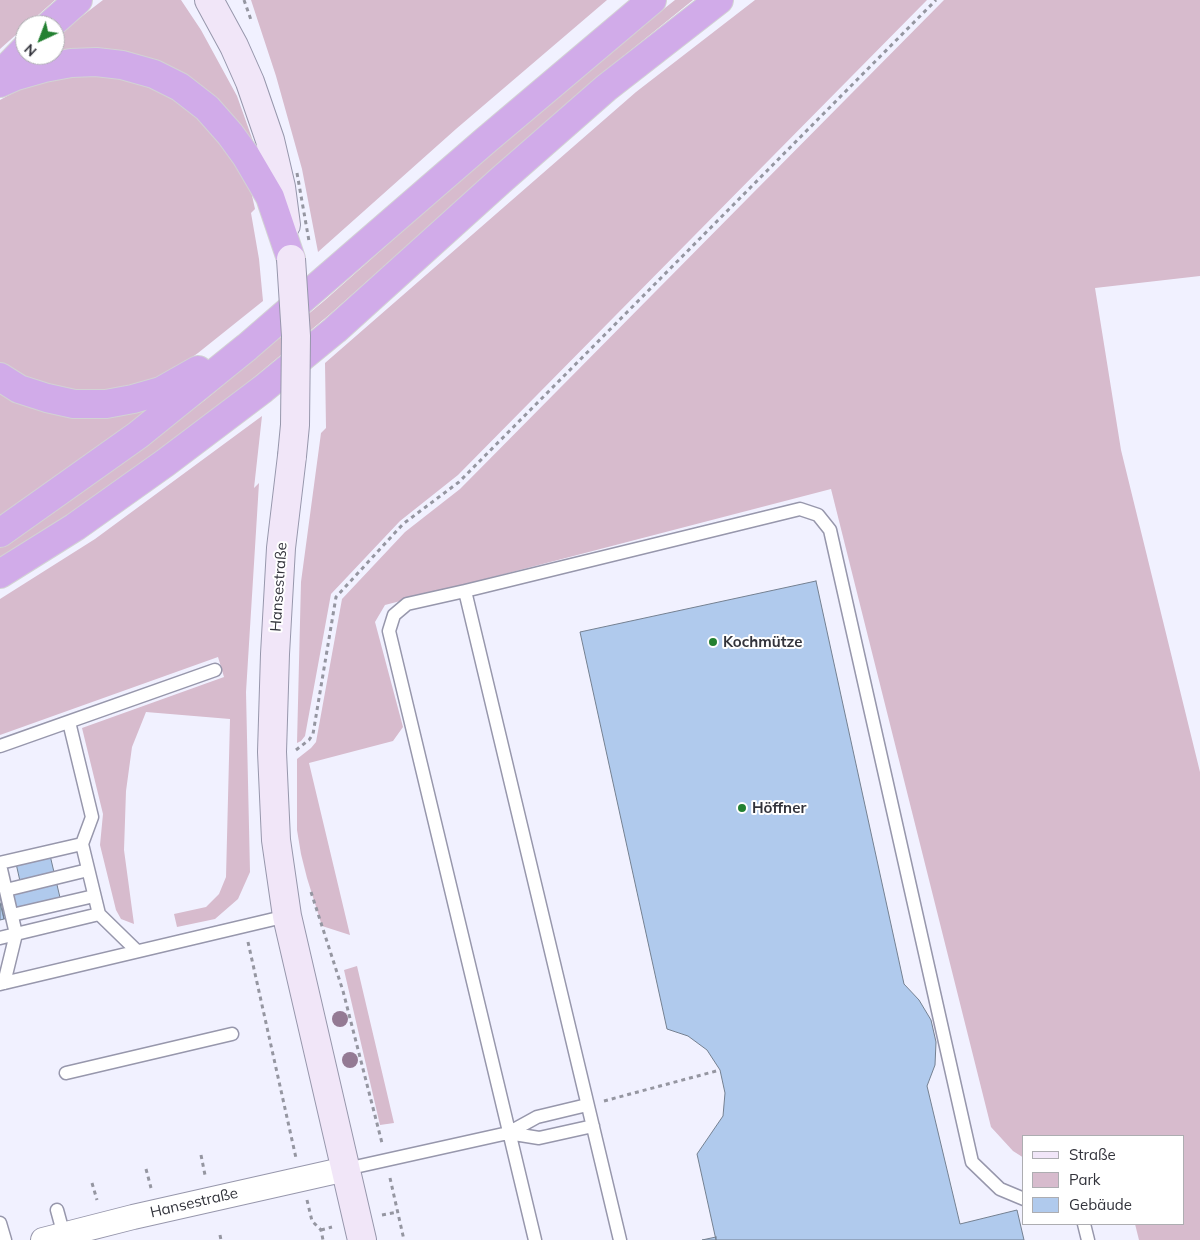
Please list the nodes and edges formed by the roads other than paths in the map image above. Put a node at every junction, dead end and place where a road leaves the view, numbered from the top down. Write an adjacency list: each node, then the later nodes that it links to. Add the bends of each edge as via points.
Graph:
1 (78, 0): 5 (highway)
2 (652, 0): 11 (highway)
3 (718, 0): 14 (highway, via 606,88 335,330 263,389 74,527)
4 (211, 2): 9 (street, via 250,82 270,140)
5 (61, 15)
6 (15, 59): 7 (highway)
7 (0, 75)
8 (0, 83): 9 (highway, via 44,68 96,62 154,74 180,87 207,108)
9 (275, 192): 10 (highway)
10 (291, 259): 26 (street, Hansestraße, bridge, via 296,336 295,417 281,548 272,752 276,840)
11 (247, 347): 12 (highway, via 210,363 161,391 106,404 74,404 47,398 19,389); 13 (highway, via 138,435)
12 (0, 377)
13 (0, 533)
14 (0, 574)
15 (465, 591): 33 (lane); 35 (lane, via 407,604 394,616 389,631); 37 (lane, via 800,509 818,515 830,530 972,1162 1000,1189)
16 (215, 670): 17 (lane)
17 (69, 722): 18 (lane); 19 (lane, via 92,817)
18 (0, 746)
19 (82, 844): 20 (lane); 21 (lane)
20 (0, 864): 22 (lane)
21 (88, 870): 22 (lane); 23 (lane)
22 (6, 890): 25 (lane)
23 (94, 896): 24 (lane); 25 (lane)
24 (99, 914): 27 (lane); 29 (lane)
25 (12, 915): 27 (lane)
26 (287, 916): 29 (lane); 36 (street, Hansestraße)
27 (16, 934): 28 (lane); 30 (lane)
28 (0, 938)
29 (137, 951): 30 (lane)
30 (2, 983)
31 (232, 1034): 32 (lane)
32 (66, 1073)
33 (587, 1105): 34 (lane); 35 (lane, via 537,1117)
34 (593, 1126): 35 (lane, via 539,1138); 45 (lane)
35 (508, 1133): 36 (lane); 44 (lane)
36 (346, 1169): 41 (street, Hansestraße, via 133,1217); 43 (street, Hansestraße)
37 (1022, 1198)
38 (57, 1210): 41 (lane)
39 (0, 1223): 42 (lane)
40 (1084, 1225): 46 (lane)
41 (58, 1238)
42 (5, 1240)
43 (362, 1240)
44 (535, 1240)
45 (620, 1240)
46 (1088, 1240)

